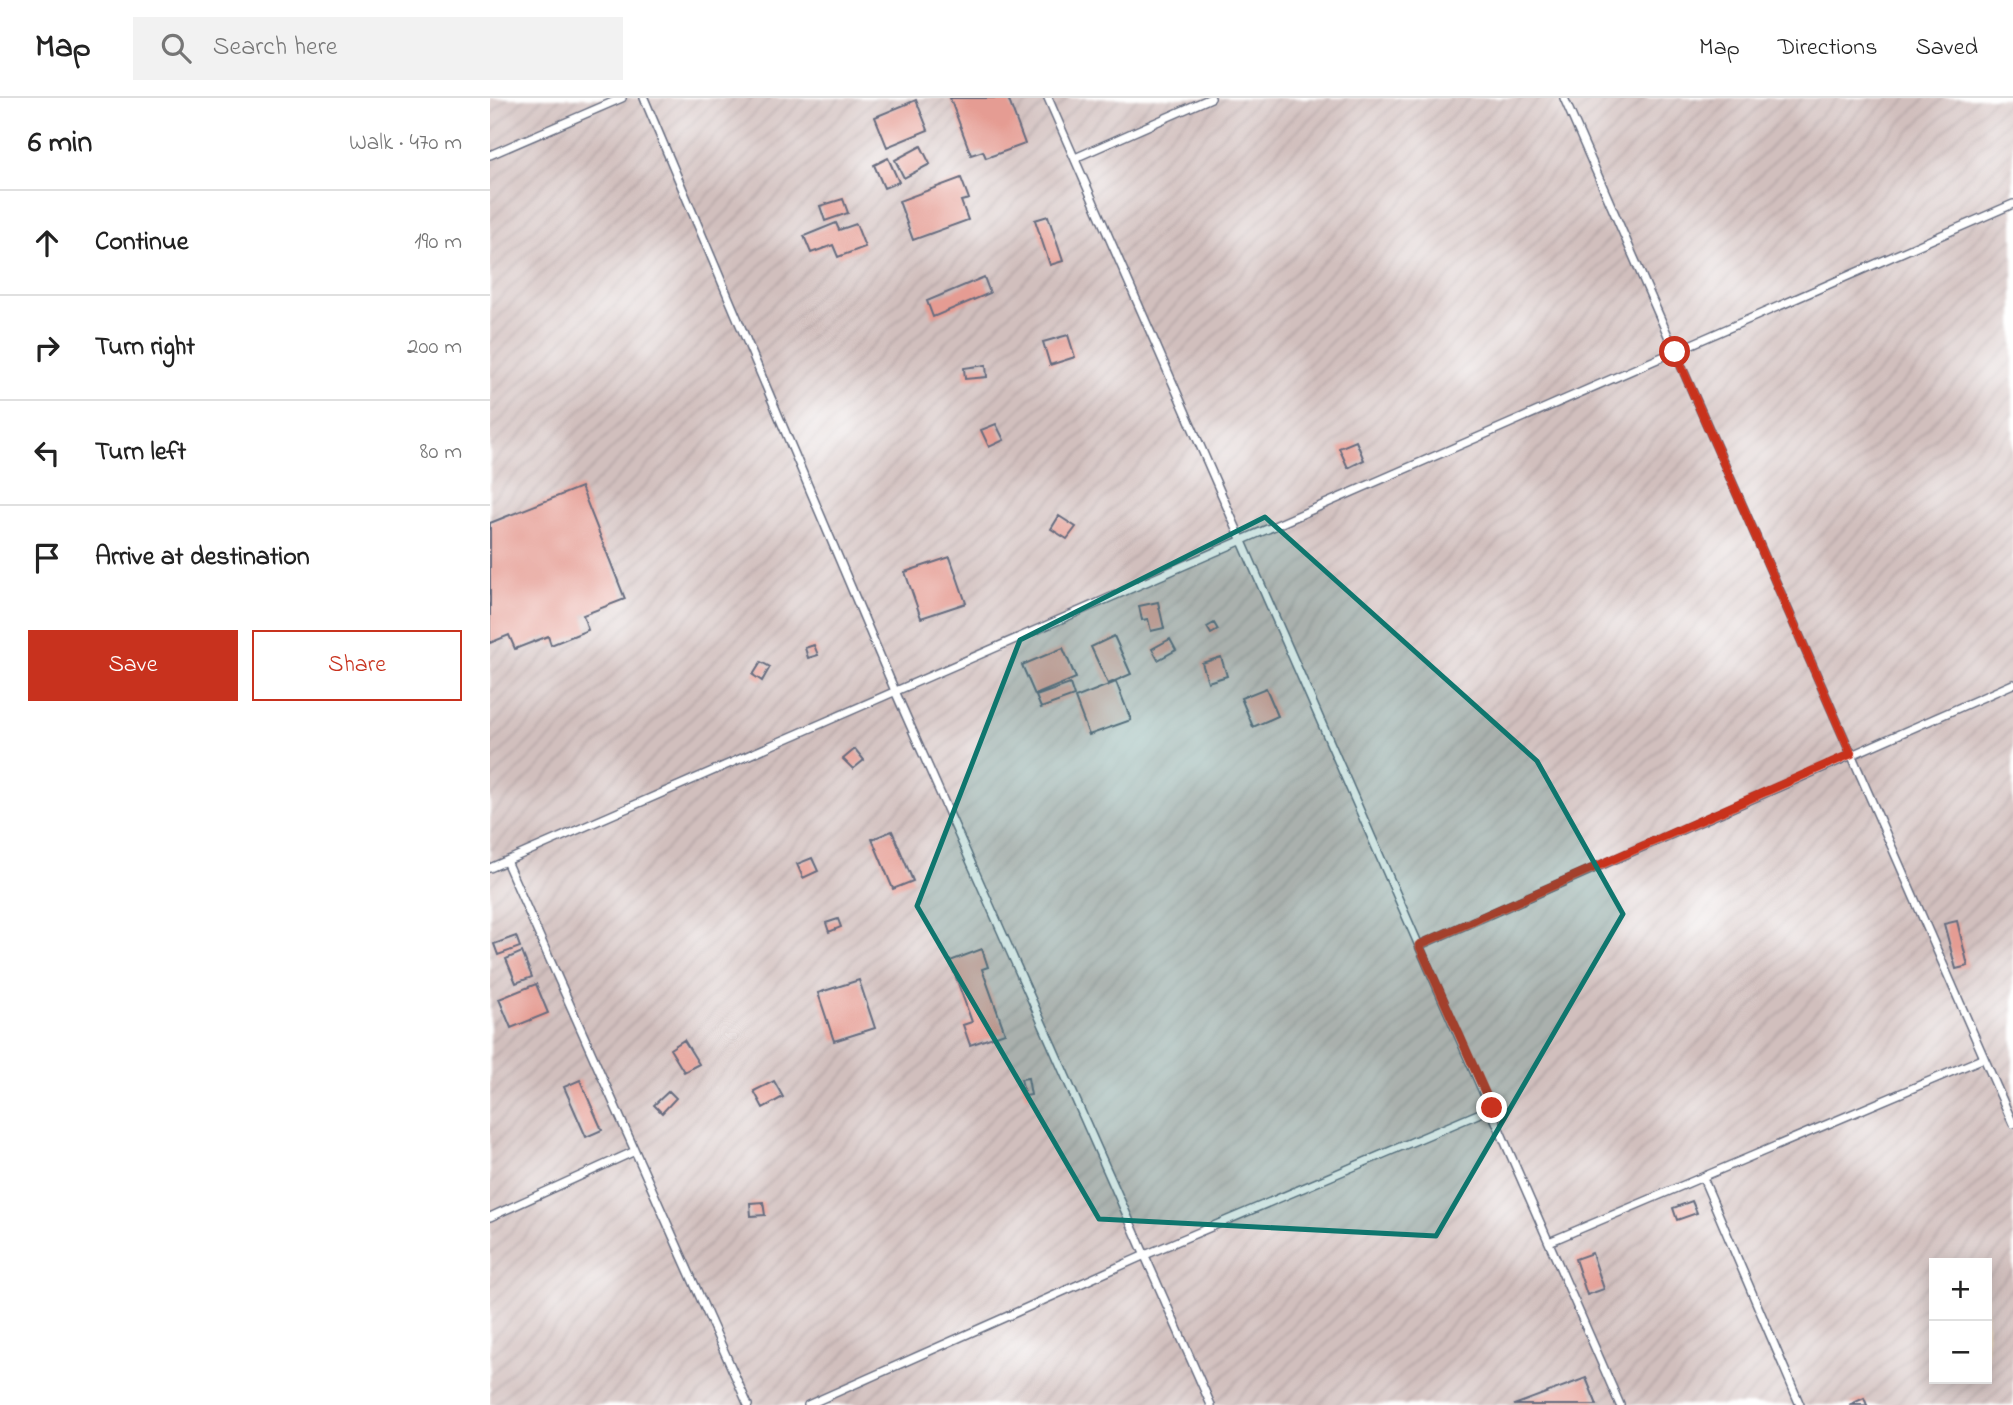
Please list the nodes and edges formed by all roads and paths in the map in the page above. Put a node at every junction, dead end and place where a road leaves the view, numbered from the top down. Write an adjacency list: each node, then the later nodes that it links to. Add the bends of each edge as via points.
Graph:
1 (622, 98): 6 (lane)
2 (644, 98): 12 (lane)
3 (1048, 98): 7 (lane)
4 (1211, 98): 7 (lane)
5 (1564, 98): 9 (lane)
6 (490, 155)
7 (1075, 159): 10 (lane)
8 (2013, 204): 9 (lane)
9 (1675, 352): 10 (lane); 13 (lane)
10 (1241, 540): 12 (lane); 16 (lane)
11 (2013, 684): 13 (lane)
12 (895, 691): 14 (lane); 24 (lane)
13 (1851, 754): 16 (lane); 17 (lane)
14 (506, 861): 15 (lane); 20 (lane)
15 (490, 868)
16 (1419, 945): 18 (lane)
17 (1984, 1058): 19 (lane); 21 (lane)
18 (1492, 1108): 23 (lane); 24 (lane)
19 (2013, 1125)
20 (635, 1151): 22 (lane); 25 (lane)
21 (1703, 1178): 23 (lane); 29 (lane)
22 (490, 1217)
23 (1549, 1242): 28 (lane)
24 (1145, 1255): 26 (lane); 27 (lane)
25 (748, 1405)
26 (808, 1405)
27 (1211, 1405)
28 (1620, 1405)
29 (1800, 1405)

